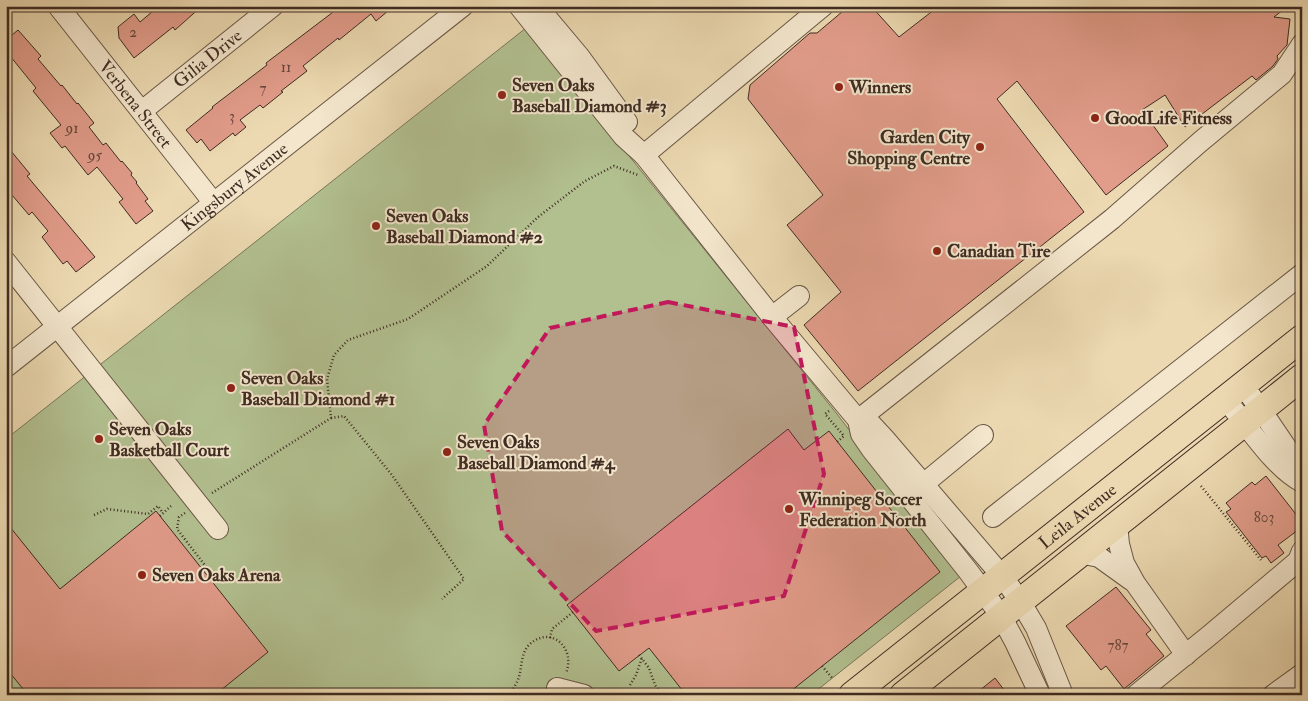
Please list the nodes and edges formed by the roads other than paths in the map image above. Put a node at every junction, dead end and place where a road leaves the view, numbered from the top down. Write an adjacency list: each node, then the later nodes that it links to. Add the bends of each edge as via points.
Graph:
1 (58, 6): 8 (street, Verbena Street)
2 (273, 6): 8 (street, Gilia Drive)
3 (463, 6): 10 (street, Kingsbury Avenue)
4 (519, 6): 9 (street, via 623,136)
5 (537, 6): 9 (street, via 632,128)
6 (823, 6): 9 (street)
7 (1302, 44): 21 (street, via 1282,74 1112,219)
8 (142, 111): 10 (street, Verbena Street)
9 (644, 155): 14 (street)
10 (213, 202): 15 (street, Kingsbury Avenue)
11 (6, 262): 15 (street)
12 (1302, 274): 27 (street)
13 (799, 296): 14 (street)
14 (772, 317): 21 (street)
15 (56, 327): 17 (street, Kingsbury Avenue); 29 (street)
16 (1302, 338): 19 (main road, Leila Avenue)
17 (6, 367)
18 (1300, 379): 20 (main road, Leila Avenue)
19 (1234, 392): 20 (street); 33 (main road, Leila Avenue)
20 (1253, 416): 23 (street); 24 (street, via 1258,441 1290,476); 28 (main road, Leila Avenue)
21 (858, 420): 25 (street, via 871,424); 26 (street, via 861,434)
22 (983, 435): 25 (street)
23 (1302, 473)
24 (1302, 482)
25 (924, 483): 26 (street); 33 (street)
26 (908, 497): 33 (street)
27 (993, 517)
28 (1117, 524): 31 (main road, Leila Avenue); 32 (street, via 1124,563)
29 (218, 529)
30 (1302, 551): 35 (street, via 1298,561)
31 (1080, 554): 32 (street, via 1099,557); 34 (main road, Leila Avenue)
32 (1135, 583): 35 (street)
33 (993, 584): 34 (street); 37 (main road, Leila Avenue)
34 (1011, 609): 40 (main road, Leila Avenue); 41 (street, via 1015,642); 42 (street, via 1036,628)
35 (1186, 655): 43 (street)
36 (1302, 674): 44 (street)
37 (842, 687)
38 (557, 688): 39 (street)
39 (584, 695)
40 (903, 695)
41 (1040, 695)
42 (1063, 695)
43 (1136, 695)
44 (1273, 695)

